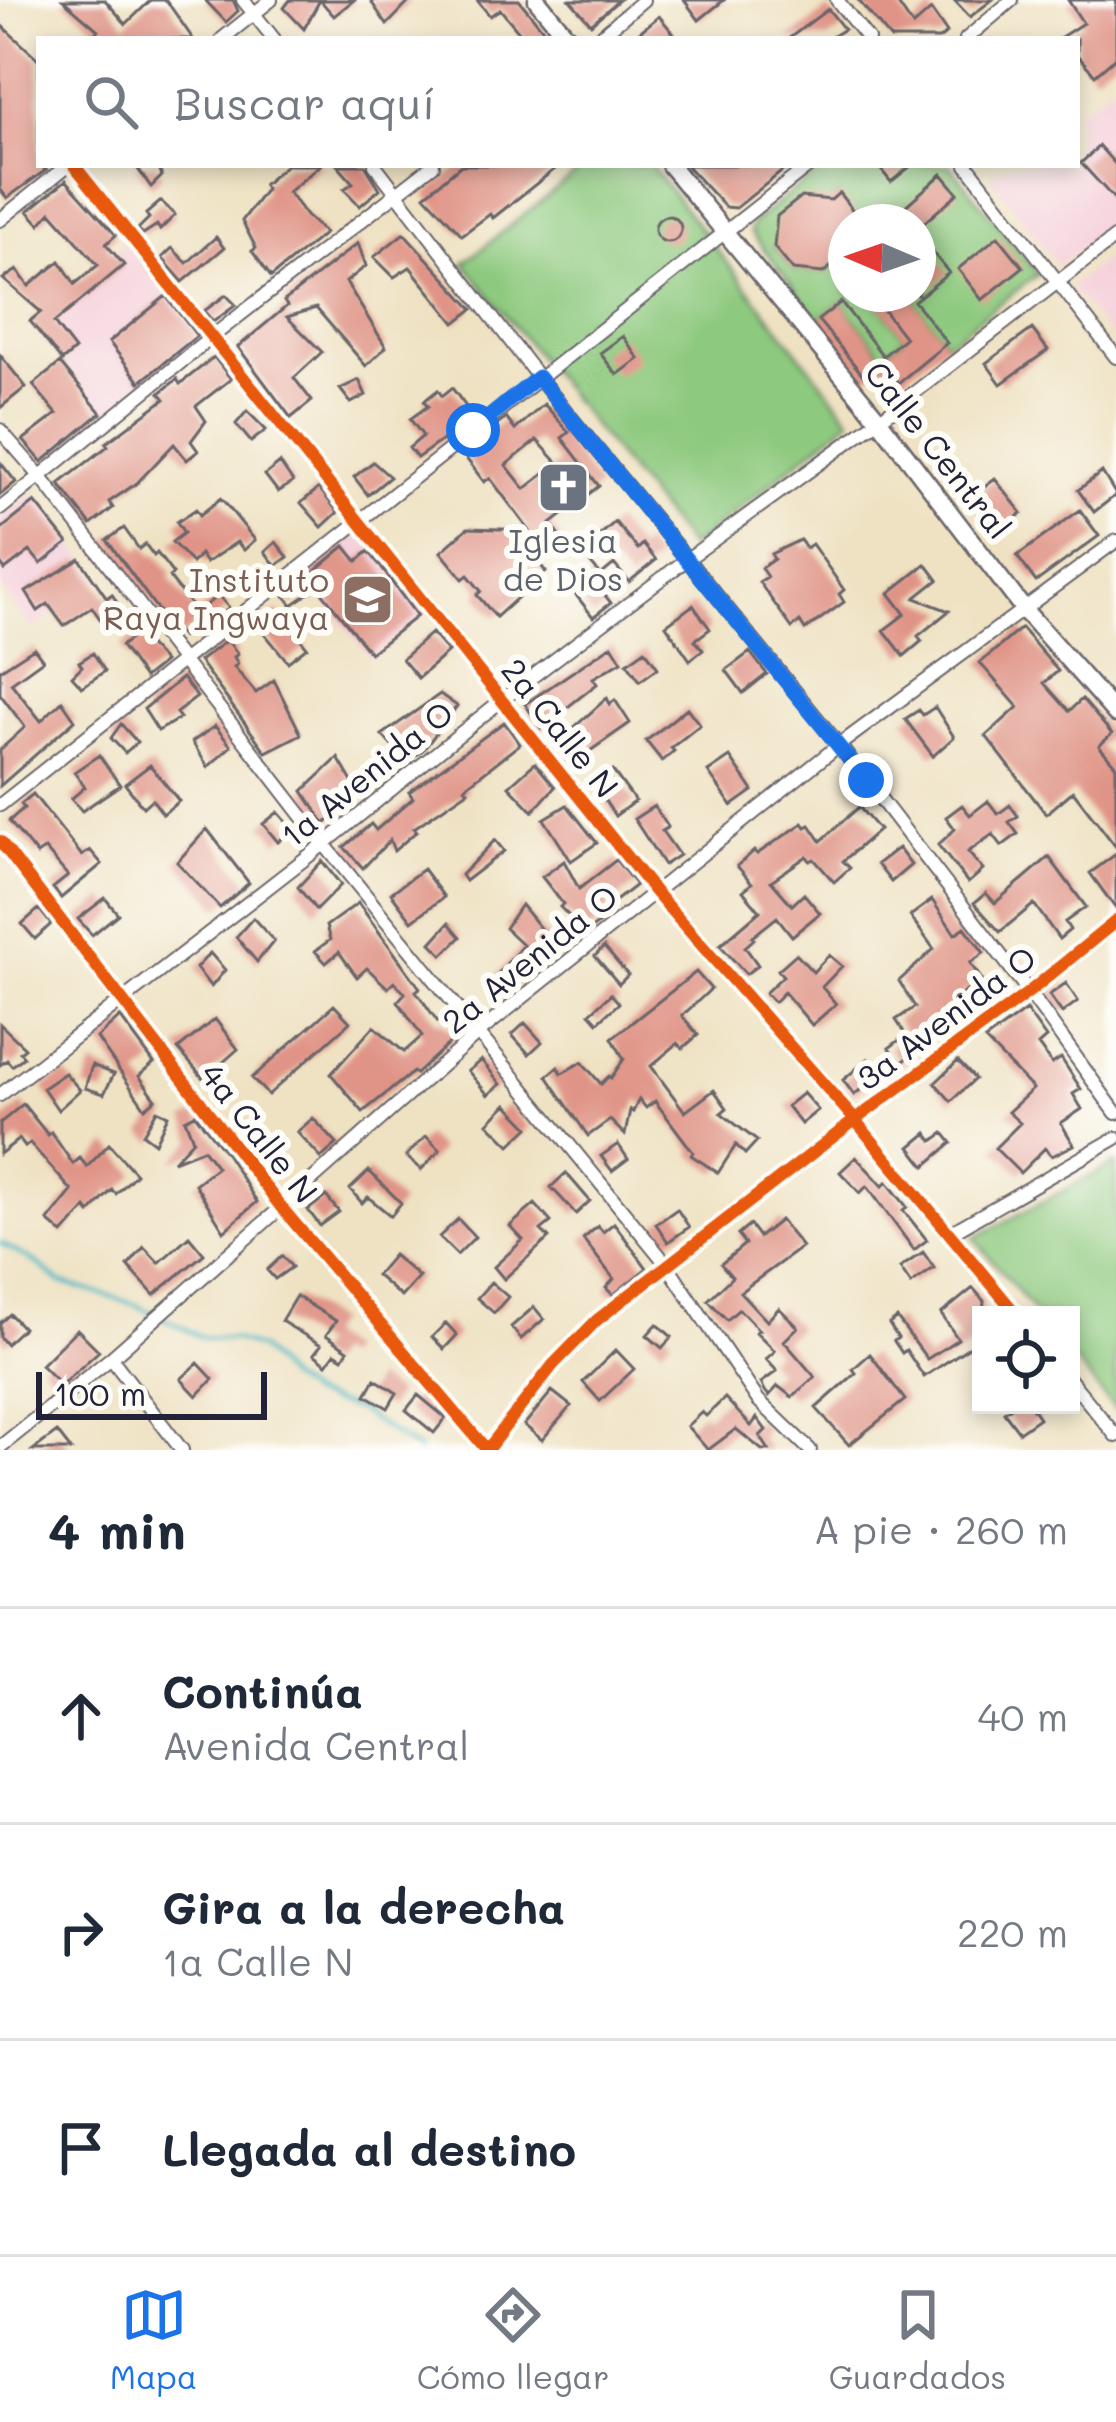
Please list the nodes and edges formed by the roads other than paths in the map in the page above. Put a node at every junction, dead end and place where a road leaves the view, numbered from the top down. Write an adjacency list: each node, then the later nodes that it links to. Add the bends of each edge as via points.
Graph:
1 (243, 0): 7 (street)
2 (271, 0): 7 (street)
3 (537, 0): 10 (street)
4 (643, 0): 11 (street)
5 (837, 0): 12 (street)
6 (1012, 0): 13 (street)
7 (254, 14): 8 (street); 9 (street)
8 (227, 36)
9 (272, 36)
10 (567, 36)
11 (601, 36)
12 (866, 36)
13 (969, 36)
14 (67, 168): 22 (street)
15 (73, 168): 26 (street, 2a Calle N)
16 (377, 168): 21 (street)
17 (429, 168): 21 (street)
18 (672, 168): 23 (street, Calle Central)
19 (806, 168): 23 (street)
20 (969, 168): 25 (street)
21 (397, 192): 26 (street); 28 (street)
22 (0, 220)
23 (724, 232): 28 (street); 29 (street, Calle Central)
24 (1116, 237): 25 (street, 1a Avenida O)
25 (1056, 281): 27 (street); 29 (street, 1a Avenida O)
26 (213, 336): 31 (street); 33 (street, 2a Calle N)
27 (1116, 357)
28 (538, 377): 33 (street); 35 (street)
29 (879, 420): 35 (street, 1a Avenida O); 36 (street, Calle Central)
30 (0, 430): 31 (street)
31 (40, 476): 32 (street); 37 (street)
32 (0, 509)
33 (359, 520): 37 (street); 38 (street, 2a Calle N)
34 (1116, 541): 36 (street, 2a Avenida O)
35 (686, 560): 38 (street, 1a Avenida O); 40 (street)
36 (1025, 611): 39 (street, Calle Central); 40 (street, 2a Avenida O)
37 (184, 663): 41 (street); 43 (street)
38 (503, 699): 43 (street, 1a Avenida O); 44 (street, 2a Calle N)
39 (1116, 714)
40 (839, 745): 44 (street, 2a Avenida O); 46 (street)
41 (0, 805)
42 (0, 841): 47 (street, 4a Calle N)
43 (323, 844): 47 (street, 1a Avenida O); 48 (street)
44 (656, 892): 48 (street, 2a Avenida O); 51 (street, 2a Calle N)
45 (1116, 921): 46 (street, 3a Avenida O)
46 (1030, 992): 50 (street); 51 (street, 3a Avenida O)
47 (122, 1002): 49 (street, 1a Avenida O); 53 (street, 4a Calle N)
48 (477, 1034): 53 (street, 2a Avenida O); 55 (street)
49 (0, 1095)
50 (1116, 1113)
51 (855, 1120): 54 (street, 2a Calle N); 55 (street, 3a Avenida O)
52 (1116, 1138): 54 (street)
53 (281, 1207): 57 (street, 2a Avenida O); 62 (street, 4a Calle N)
54 (950, 1233): 56 (street, 2a Calle N)
55 (668, 1266): 62 (street, 3a Avenida O, via 597,1320); 63 (street, via 758,1400)
56 (1010, 1306)
57 (111, 1358): 60 (street, 2a Avenida O); 61 (street)
58 (1080, 1392): 59 (street)
59 (1116, 1436)
60 (0, 1447)
61 (182, 1450)
62 (487, 1450)
63 (810, 1450)

